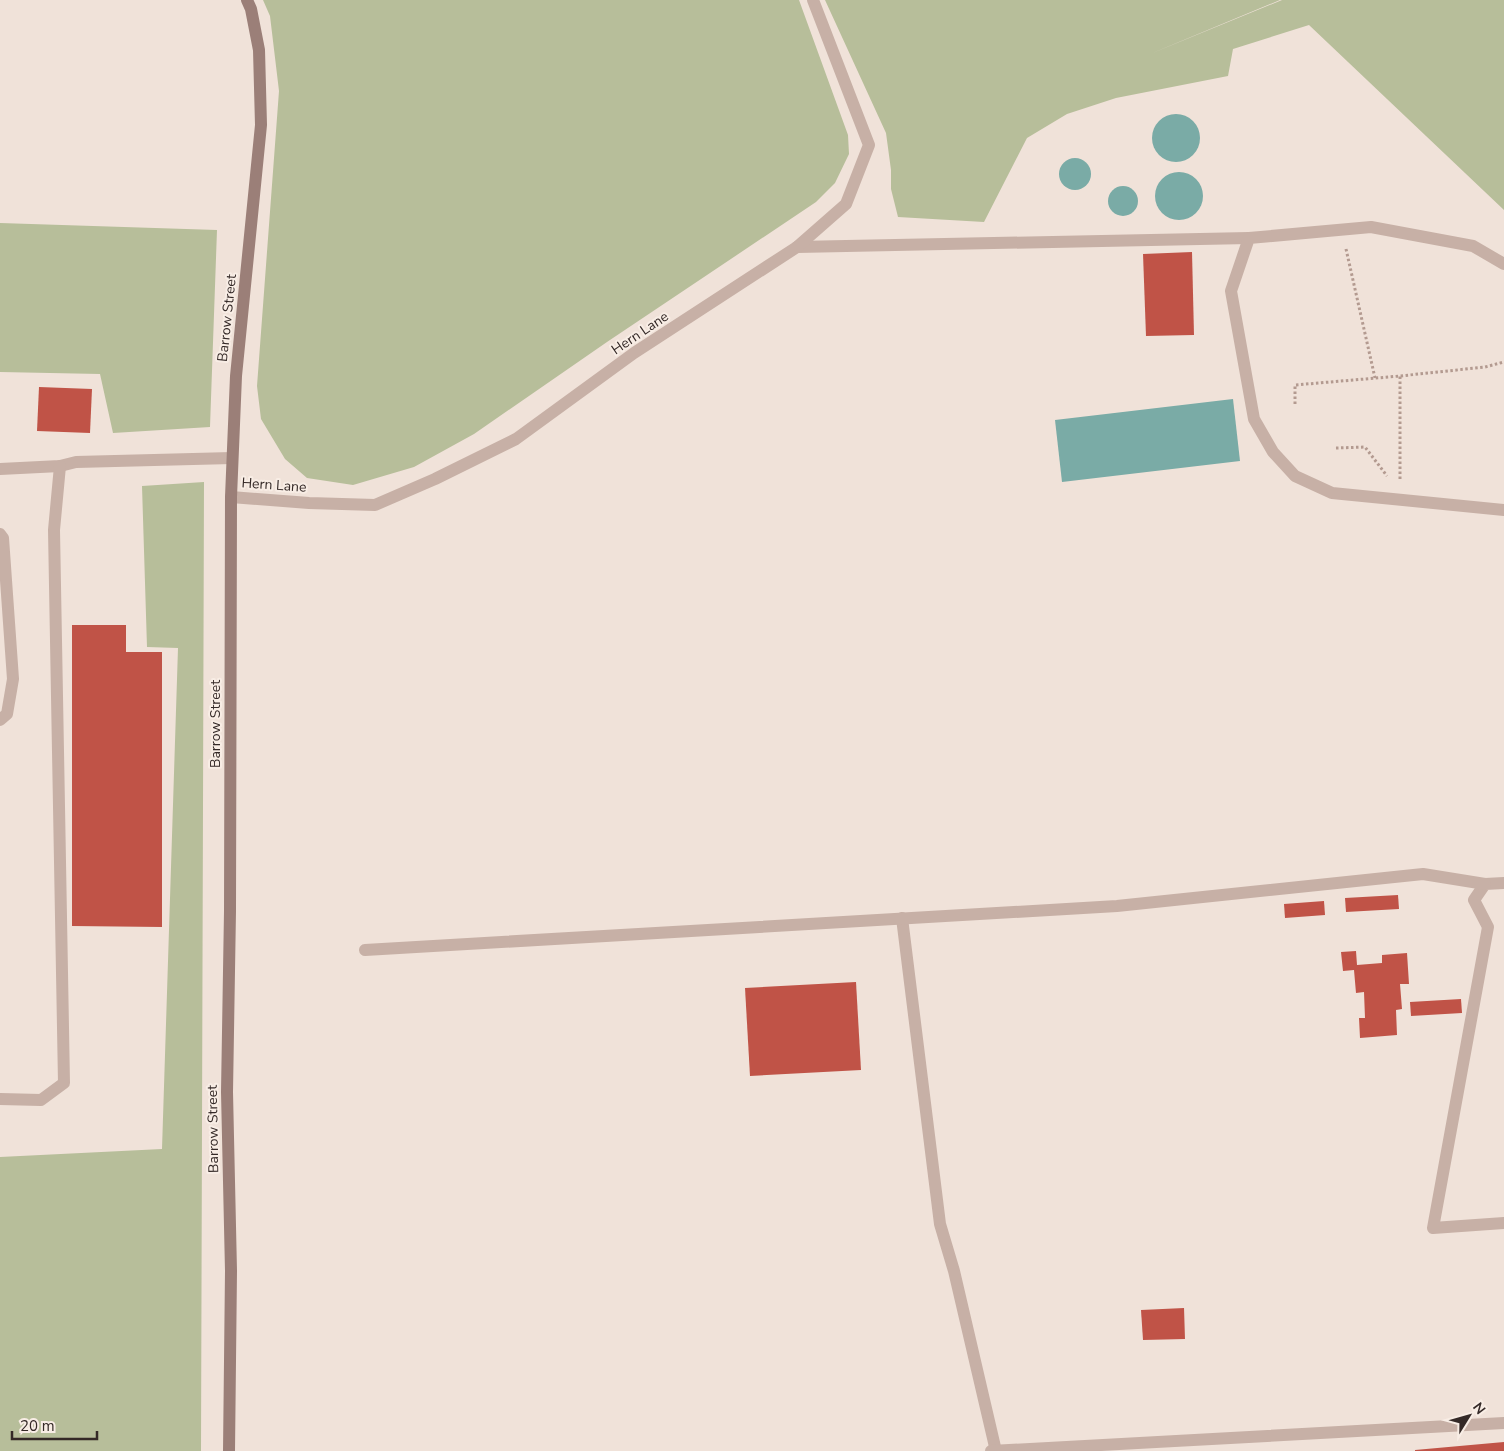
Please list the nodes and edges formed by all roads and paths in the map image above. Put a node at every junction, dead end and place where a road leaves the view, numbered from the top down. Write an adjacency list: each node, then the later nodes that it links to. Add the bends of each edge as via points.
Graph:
1 (247, 0): 12 (main road, Barrow Street, via 259,50 261,126 236,376)
2 (813, 0): 5 (street, Hern Lane, via 869,145 846,204)
3 (1341, 229): 4 (street); 6 (street, via 1372,227 1472,246); 9 (path)
4 (1249, 238): 5 (street); 17 (street, via 1231,291 1254,419 1273,452 1295,476 1332,493)
5 (797, 247): 16 (street, Hern Lane, via 634,353 516,439 436,480 375,505)
6 (1504, 264)
7 (1504, 362): 8 (path)
8 (1400, 376): 9 (path); 15 (path)
9 (1375, 378): 10 (path, via 1295,385)
10 (1295, 404)
11 (1336, 448): 15 (path, via 1365,447 1390,481)
12 (232, 458): 13 (street, via 76,462); 16 (main road, Barrow Street)
13 (60, 466): 14 (street); 25 (street, via 54,530 64,1083 41,1100)
14 (1, 473)
15 (1400, 482): 17 (path)
16 (231, 497): 29 (main road, Barrow Street, via 227,1092)
17 (1400, 500): 18 (street)
18 (1504, 510)
19 (0, 534): 20 (street, via 3,538 13,679 7,714)
20 (0, 720)
21 (1504, 883): 22 (street)
22 (1485, 884): 23 (street, via 1423,874 1118,906); 26 (street, via 1474,900 1488,927 1434,1228)
23 (902, 918): 24 (street); 31 (street, via 940,1224)
24 (365, 950)
25 (0, 1099)
26 (1504, 1223)
27 (1504, 1423): 28 (street)
28 (1177, 1446): 31 (street)
29 (229, 1451)
30 (991, 1451): 31 (street)
31 (996, 1451)

